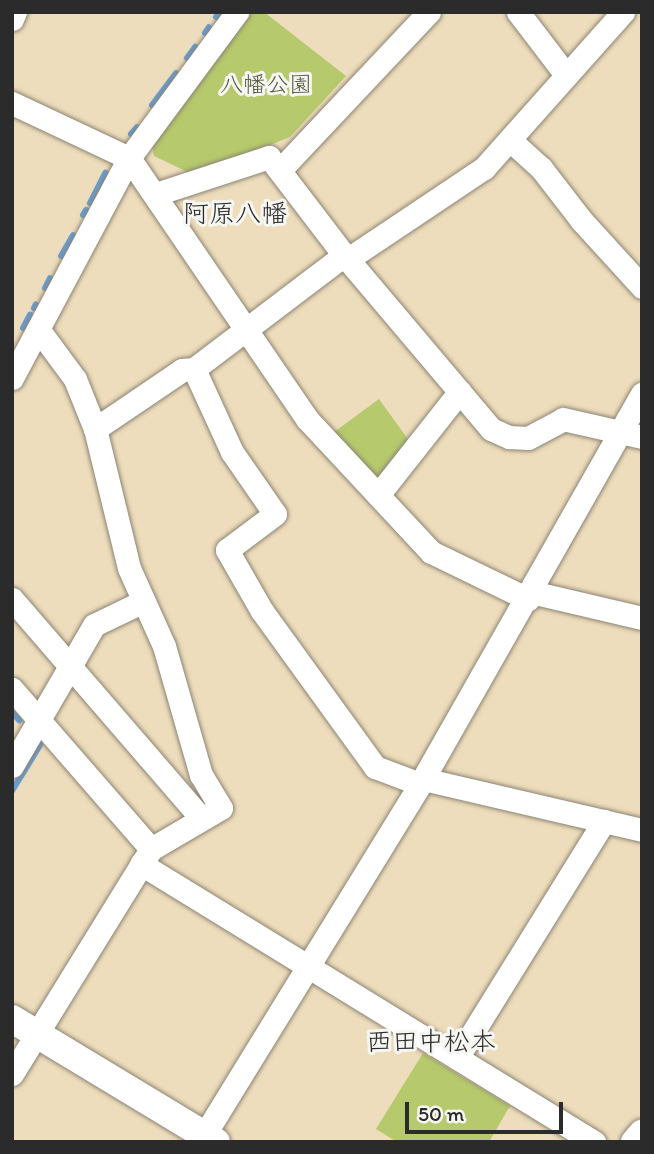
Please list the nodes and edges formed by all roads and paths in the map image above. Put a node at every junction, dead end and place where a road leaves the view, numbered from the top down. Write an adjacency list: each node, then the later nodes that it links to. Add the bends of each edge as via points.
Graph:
1 (15, 12): 6 (street)
2 (237, 12): 10 (street)
3 (429, 12): 11 (street)
4 (518, 12): 7 (street)
5 (623, 12): 7 (street)
6 (12, 19)
7 (566, 75): 9 (street)
8 (12, 103): 10 (street)
9 (510, 139): 13 (street, via 484,168); 14 (street, via 541,168 582,222)
10 (130, 158): 12 (street); 15 (street)
11 (280, 170): 12 (street, via 269,157); 13 (street)
12 (156, 194): 16 (street)
13 (346, 257): 16 (street); 19 (street)
14 (642, 287)
15 (38, 329): 18 (street); 21 (street, via 75,379)
16 (247, 329): 17 (street); 23 (street, via 307,419)
17 (194, 369): 21 (street, via 182,370); 32 (street, via 232,452 275,514 227,550 262,611 375,766)
18 (12, 378)
19 (460, 391): 22 (street, via 492,429 509,437 528,438 563,419); 23 (street)
20 (642, 394): 22 (street)
21 (95, 429): 26 (street, via 128,568)
22 (631, 435): 24 (street)
23 (378, 495): 24 (street, via 431,552)
24 (529, 596): 27 (street); 32 (street)
25 (12, 599): 28 (street)
26 (144, 601): 28 (street, via 94,625); 33 (street, via 164,646 201,775 221,808)
27 (642, 618)
28 (71, 666): 30 (street); 33 (street)
29 (12, 688): 30 (street)
30 (40, 719): 31 (street); 36 (street)
31 (12, 766)
32 (422, 782): 34 (street); 37 (street)
33 (201, 818): 36 (street)
34 (604, 821): 35 (street); 40 (street)
35 (642, 830)
36 (146, 856): 37 (street); 39 (street)
37 (307, 965): 40 (street); 43 (street)
38 (12, 1018): 39 (street)
39 (36, 1033): 41 (street); 43 (street)
40 (457, 1058): 44 (street)
41 (12, 1074)
42 (642, 1134): 45 (street)
43 (207, 1139)
44 (594, 1142)
45 (635, 1142)

